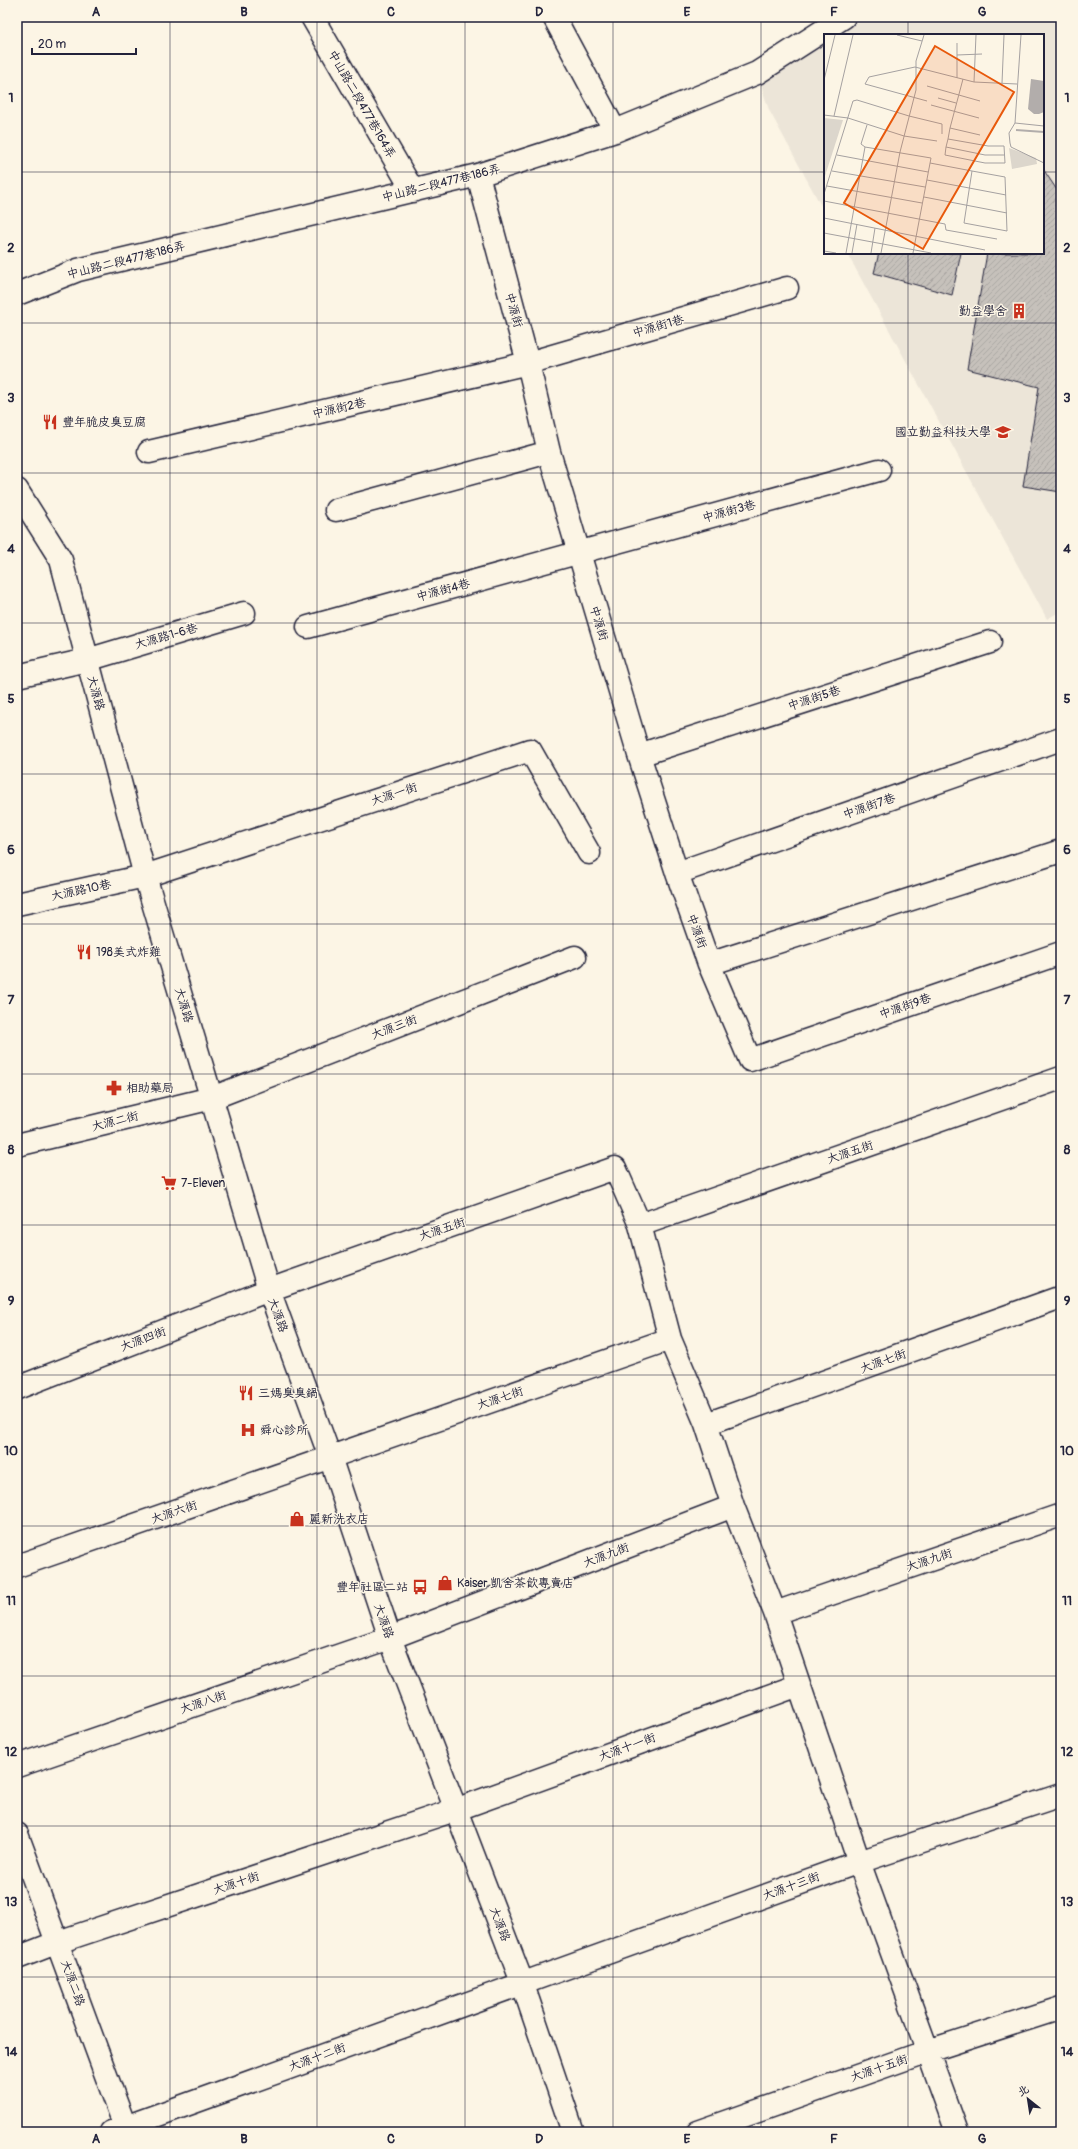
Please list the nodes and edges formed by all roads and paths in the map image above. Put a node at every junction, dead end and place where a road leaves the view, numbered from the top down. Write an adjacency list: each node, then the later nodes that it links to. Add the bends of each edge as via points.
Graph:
1 (312, 17): 6 (street, 中山路二段477巷164弄)
2 (554, 17): 4 (street)
3 (844, 17): 4 (street, 中山路二段477巷186弄, via 757,73)
4 (615, 131): 5 (street, 中山路二段477巷186弄)
5 (478, 175): 6 (street, 中山路二段477巷186弄); 9 (street, 中源街)
6 (413, 191): 8 (street, 中山路二段477巷186弄, via 78,270)
7 (787, 288): 9 (street, 中源街1巷)
8 (17, 294)
9 (528, 363): 10 (street, 中源街2巷); 11 (street, 中源街)
10 (149, 452)
11 (549, 452): 14 (street); 15 (street, 中源街)
12 (879, 470): 15 (street, 中源街3巷)
13 (17, 490): 19 (street, 大源路, via 61,560)
14 (336, 510)
15 (578, 553): 17 (street, 中源街4巷); 22 (street, 中源街)
16 (244, 613): 19 (street, 大源路1-6巷)
17 (308, 627)
18 (990, 642): 22 (street, 中源街5巷)
19 (88, 660): 20 (street, 大源路1-6巷); 26 (street, 大源路)
20 (17, 676)
21 (1061, 740): 25 (street, 中源街7巷)
22 (639, 755): 25 (street, 中源街)
23 (1061, 851): 30 (street)
24 (589, 853): 26 (street, 大源一街, via 530,750)
25 (677, 873): 30 (street, 中源街)
26 (145, 876): 27 (street, 大源路10巷); 33 (street, 大源路)
27 (17, 904)
28 (1061, 953): 31 (street, 中源街9巷)
29 (575, 957): 33 (street, 大源三街)
30 (709, 964): 31 (street, 中源街)
31 (750, 1060)
32 (1061, 1078): 35 (street, 大源五街)
33 (212, 1098): 34 (street, 大源二街); 36 (street, 大源路)
34 (17, 1145)
35 (640, 1225): 36 (street, 大源五街, via 615,1168); 38 (street)
36 (269, 1290): 39 (street, 大源四街); 41 (street, 大源路)
37 (1061, 1297): 40 (street, 大源七街)
38 (670, 1339): 40 (street); 41 (street, 大源七街)
39 (17, 1388)
40 (706, 1424): 42 (street)
41 (330, 1458): 44 (street, 大源六街); 46 (street, 大源路)
42 (733, 1506): 45 (street); 46 (street, 大源九街)
43 (1061, 1515): 45 (street, 大源九街)
44 (17, 1566)
45 (775, 1613): 47 (street)
46 (390, 1638): 48 (street, 大源八街); 50 (street, 大源路)
47 (799, 1685): 50 (street, 大源十一街); 52 (street)
48 (17, 1766)
49 (1061, 1795): 52 (street, 大源十三街)
50 (455, 1810): 53 (street, 大源十街); 55 (street, 大源路)
51 (17, 1834): 53 (street, 大源二路)
52 (859, 1862): 55 (street, 大源十三街); 57 (street)
53 (58, 1942): 54 (street, 大源十街); 58 (street, 大源二路)
54 (17, 1958)
55 (522, 1982): 58 (street, 大源十二街); 59 (street, 大源路)
56 (1061, 2008): 57 (street, 大源十五街)
57 (928, 2051): 60 (street, 大源十五街); 61 (street)
58 (121, 2130)
59 (573, 2132)
60 (698, 2132)
61 (957, 2132)

